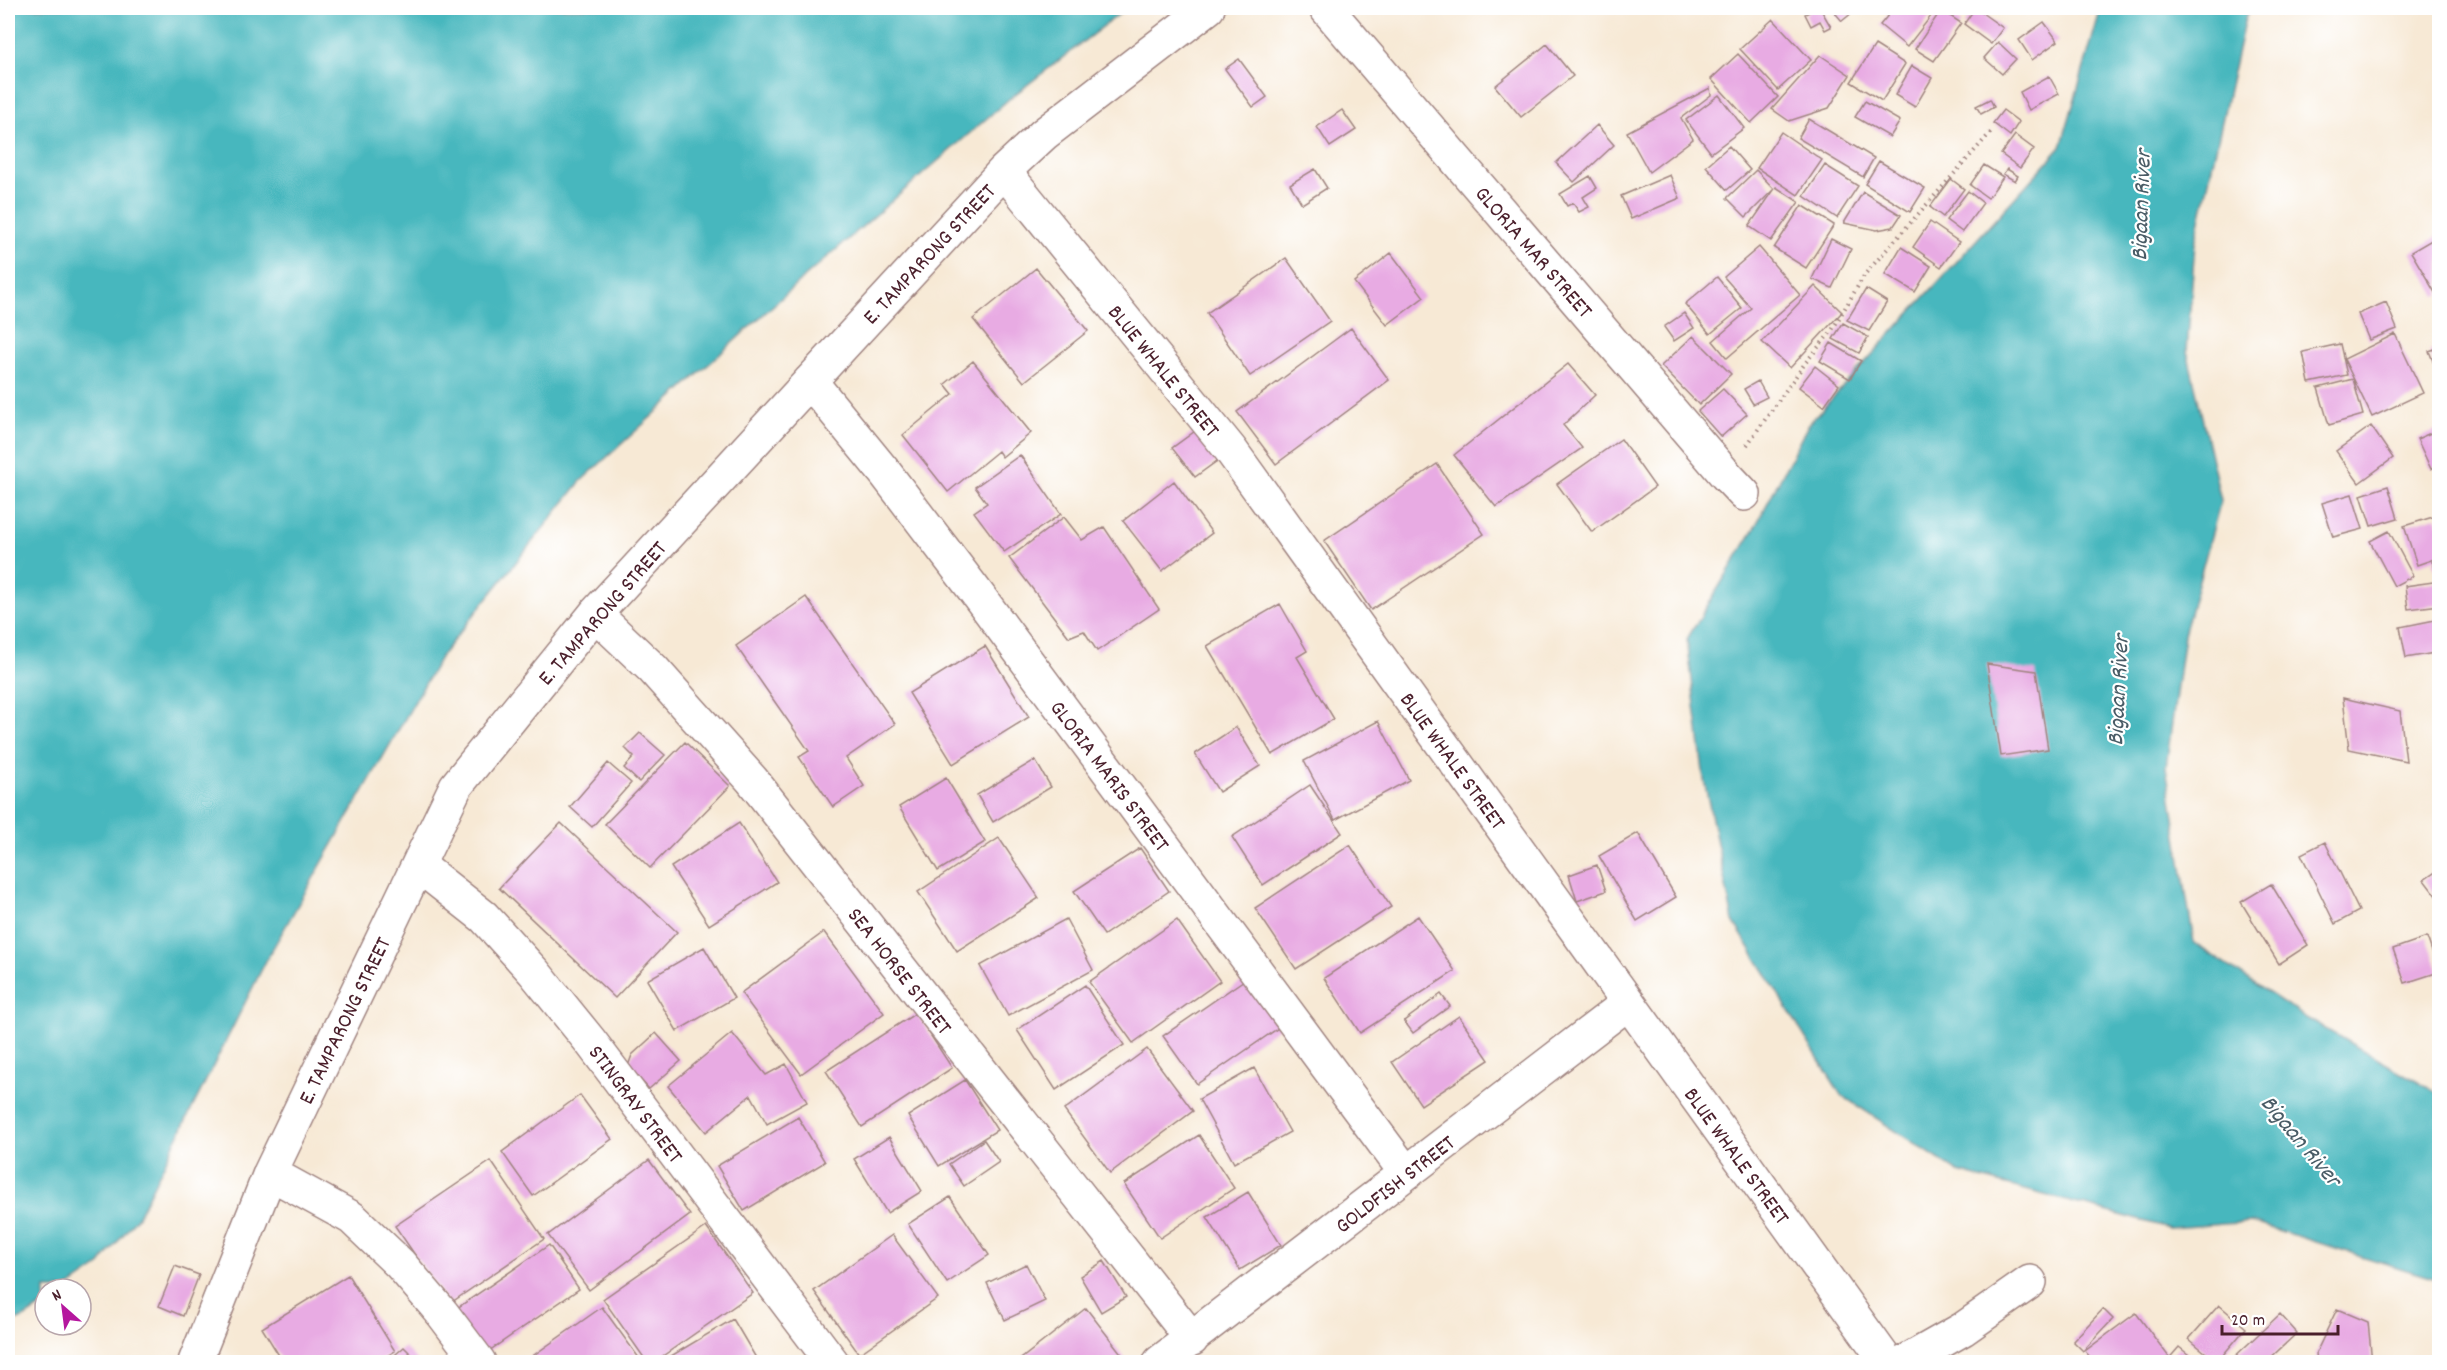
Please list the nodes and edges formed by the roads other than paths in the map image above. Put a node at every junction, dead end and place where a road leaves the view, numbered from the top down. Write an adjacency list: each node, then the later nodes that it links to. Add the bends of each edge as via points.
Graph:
1 (1208, 8): 3 (street, E. TAMPARONG STREET, via 1044,135)
2 (1326, 8): 5 (street, GLORIA MAR STREET)
3 (1004, 171): 4 (street, E. TAMPARONG STREET); 8 (street, BLUE WHALE STREET, via 1230,449)
4 (810, 381): 6 (street, E. TAMPARONG STREET); 10 (street, GLORIA MARIS STREET, via 972,587)
5 (1735, 484)
6 (595, 614): 7 (street, E. TAMPARONG STREET, via 456,786); 12 (street, SEA HORSE STREET, via 653,669 752,780)
7 (418, 865): 9 (street, E. TAMPARONG STREET); 15 (street, STINGRAY STREET, via 484,917 534,972)
8 (1628, 1003): 10 (street, GOLDFISH STREET); 17 (street, BLUE WHALE STREET)
9 (270, 1173): 13 (street, E. TAMPARONG STREET); 14 (street, via 352,1218 400,1264)
10 (1406, 1173): 12 (street, GOLDFISH STREET)
11 (2030, 1282): 18 (street, via 1963,1329)
12 (1191, 1339): 16 (street, GOLDFISH STREET)
13 (195, 1362)
14 (479, 1362)
15 (832, 1362)
16 (1160, 1362)
17 (1887, 1362)
18 (1905, 1362)

